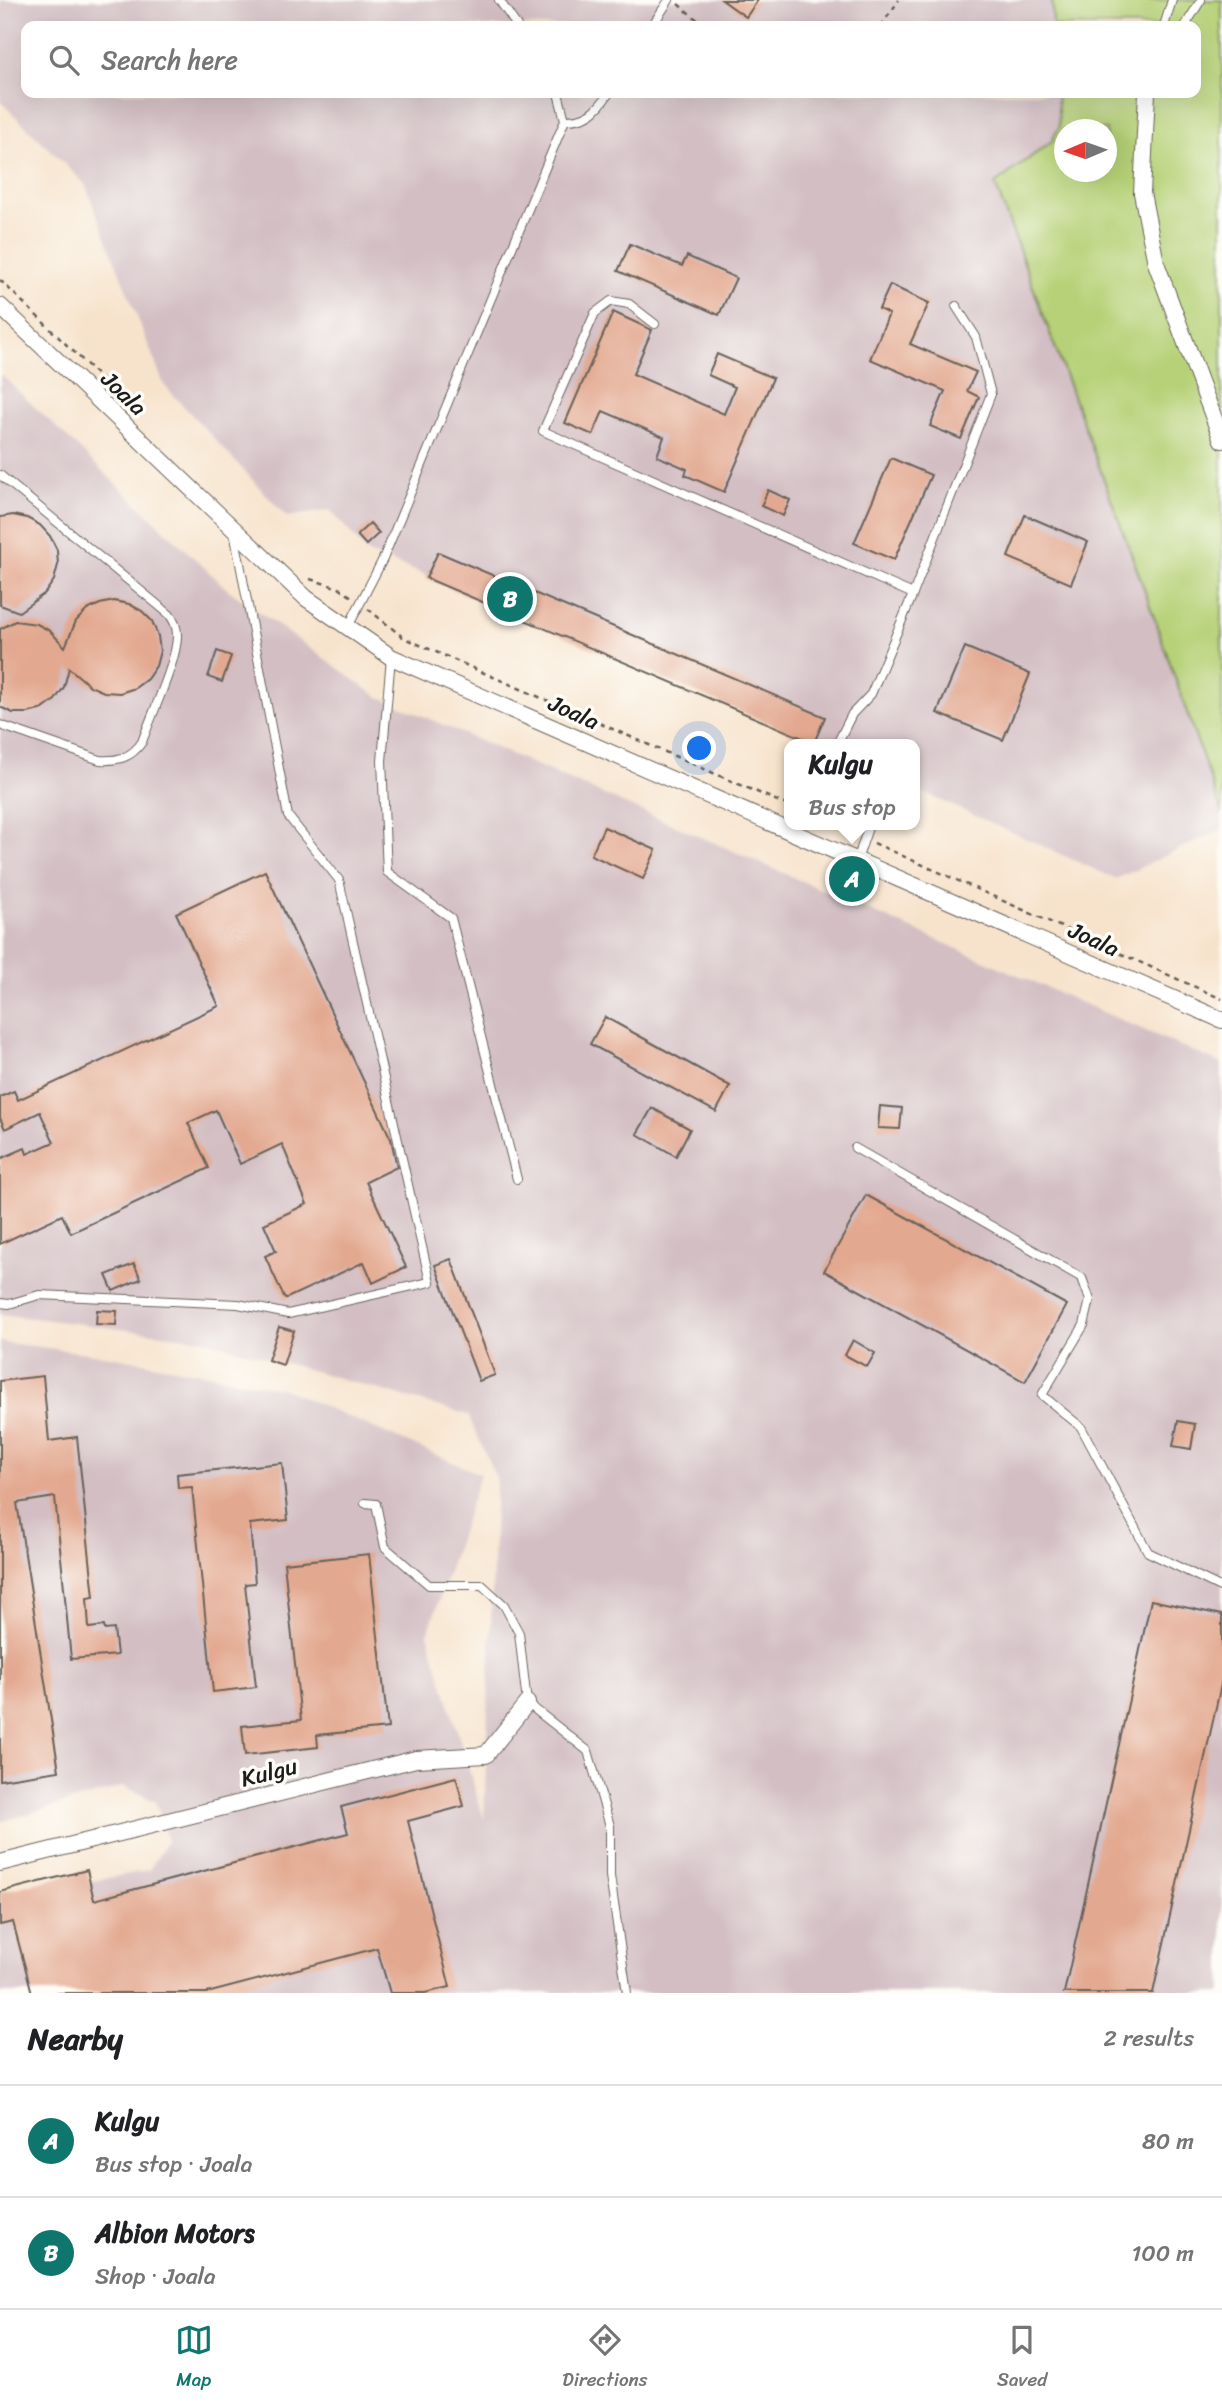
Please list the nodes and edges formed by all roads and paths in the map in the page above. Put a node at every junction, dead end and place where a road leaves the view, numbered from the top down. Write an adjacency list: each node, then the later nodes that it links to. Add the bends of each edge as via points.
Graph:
1 (499, 0): 6 (lane)
2 (671, 0): 7 (lane); 8 (path)
3 (899, 0): 9 (path)
4 (1172, 0): 10 (lane)
5 (1201, 0): 11 (lane)
6 (514, 21)
7 (656, 21)
8 (698, 21)
9 (884, 21)
10 (1166, 21)
11 (1188, 21)
12 (559, 98): 15 (lane)
13 (606, 98): 15 (lane, via 588,117)
14 (1147, 98): 19 (street, via 1142,193 1156,263)
15 (565, 120): 23 (lane, via 383,559)
16 (0, 306): 21 (street, Joala)
17 (956, 306): 22 (lane, via 976,337 991,394)
18 (655, 324): 22 (lane, via 629,304 611,301 595,313 543,431)
19 (1222, 440)
20 (0, 475): 25 (lane, via 169,614 177,633 175,651 142,742 127,757 100,760)
21 (234, 530): 23 (street, Joala, via 306,598); 37 (lane, via 288,816 339,880 430,1282 288,1314 238,1304 38,1296)
22 (913, 594): 26 (lane, via 871,694 852,714)
23 (348, 627): 24 (street, Joala)
24 (391, 657): 27 (street, Joala); 36 (lane, via 382,761 387,872 451,918)
25 (0, 724)
26 (840, 739)
27 (784, 824)
28 (798, 830): 32 (street, Joala)
29 (843, 830): 31 (path)
30 (867, 830): 31 (lane)
31 (864, 839): 32 (lane); 33 (path)
32 (857, 860): 34 (street, Joala)
33 (1222, 999)
34 (1222, 1020)
35 (855, 1148): 39 (lane, via 1082,1278 1090,1300 1084,1325 1042,1395 1081,1427 1148,1552)
36 (517, 1179)
37 (0, 1303)
38 (365, 1503): 40 (lane, via 376,1504 385,1547 429,1585 482,1584 504,1605 519,1633)
39 (1222, 1588)
40 (527, 1703): 41 (street, Kulgu, via 486,1755 416,1759); 42 (lane, via 588,1751 610,1826 610,1876)
41 (0, 1863)
42 (627, 1993)

